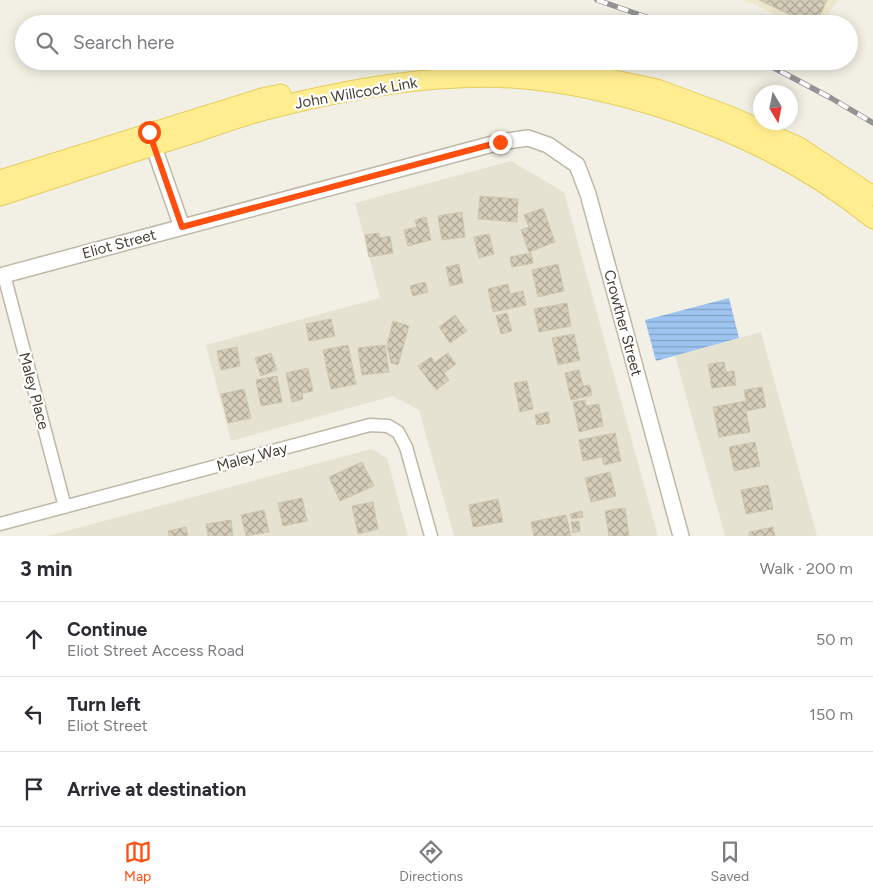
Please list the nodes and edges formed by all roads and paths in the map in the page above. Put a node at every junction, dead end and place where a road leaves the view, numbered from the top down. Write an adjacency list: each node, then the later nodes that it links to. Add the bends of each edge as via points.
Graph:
1 (416, 70): 4 (main road, John Willcock Link, via 262,98)
2 (551, 70): 7 (main road, John Willcock Link, via 657,89 730,116 799,146)
3 (528, 138): 9 (street, Eliot Street, via 500,142); 14 (street, Crowther Street, via 548,145 577,165 580,172)
4 (151, 139): 5 (main road, John Willcock Link); 6 (main road, John Willcock Link); 8 (main road, John Willcock Link, via 359,89 438,79 512,78 589,88 659,106 712,125 778,155 845,196); 9 (street)
5 (0, 180)
6 (0, 196)
7 (873, 196)
8 (873, 219)
9 (182, 227): 10 (street, Eliot Street)
10 (2, 276): 11 (street, Maley Place)
11 (65, 507): 12 (street, Maley Way); 13 (street, Maley Way, via 370,426 388,426 398,432 406,447)
12 (0, 524)
13 (431, 536)
14 (681, 536)

